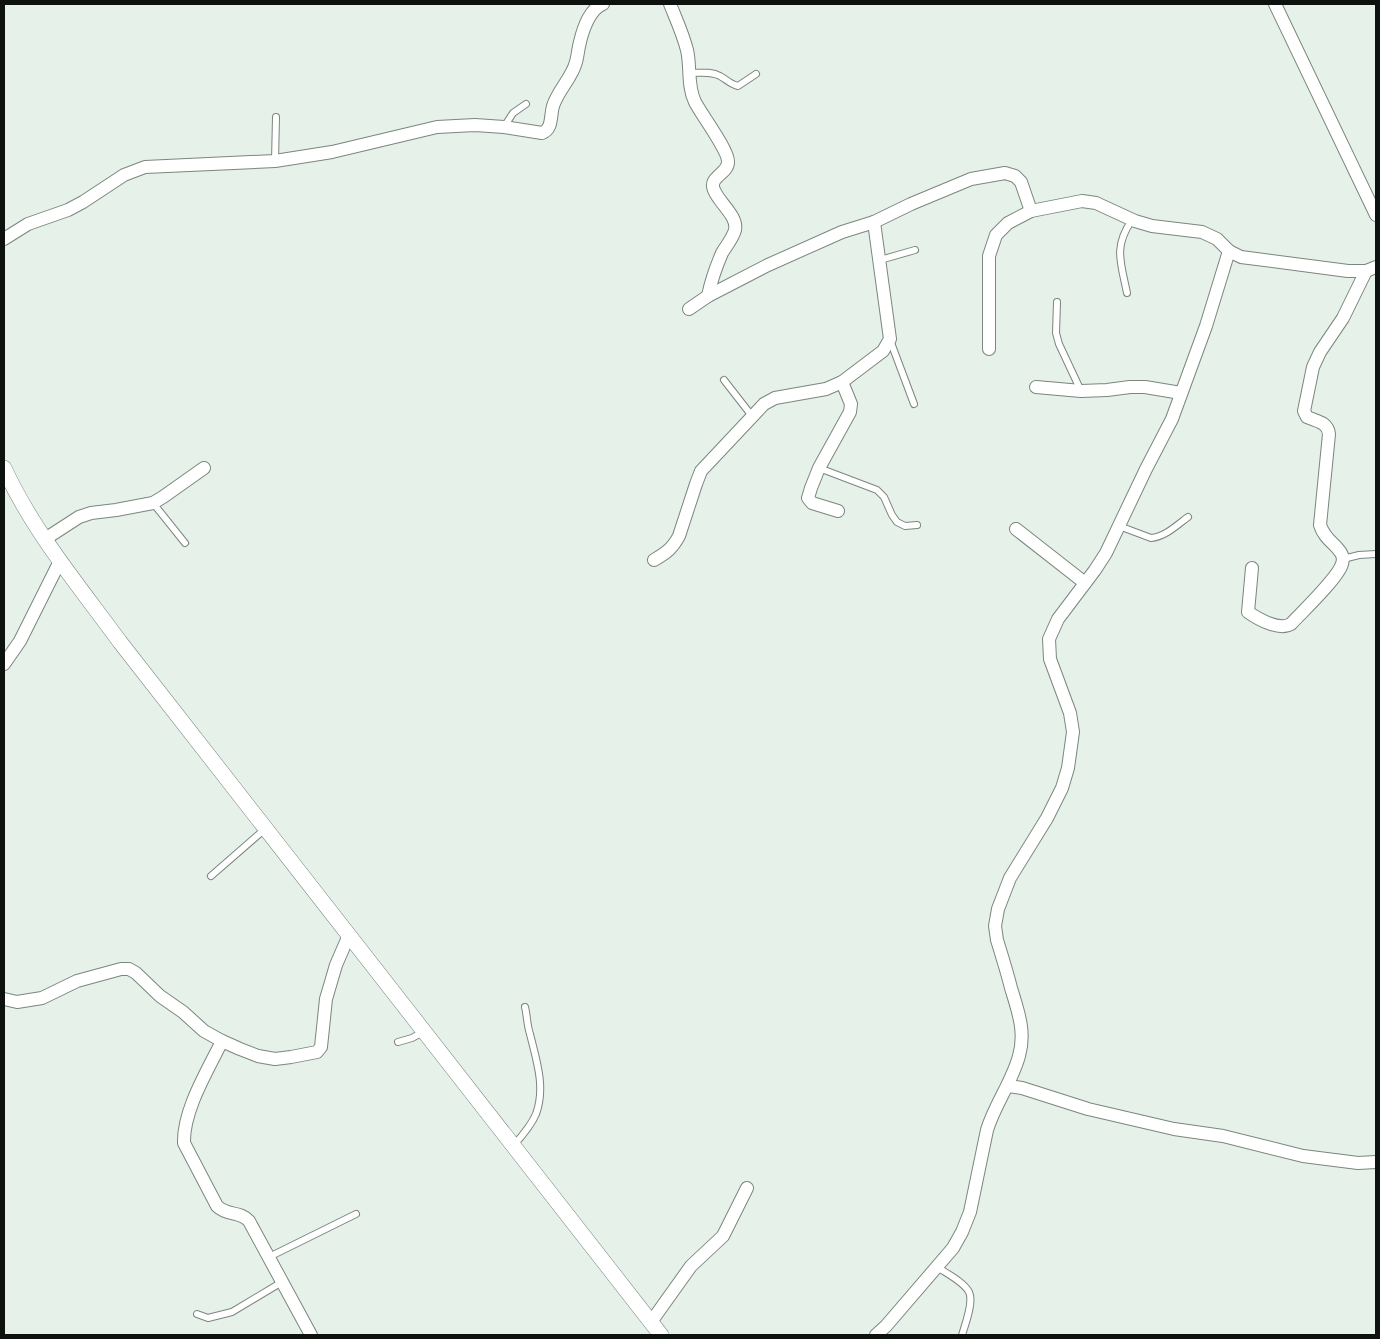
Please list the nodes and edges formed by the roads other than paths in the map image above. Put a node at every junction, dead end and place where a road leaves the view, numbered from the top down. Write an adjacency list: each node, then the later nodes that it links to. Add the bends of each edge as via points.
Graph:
1 (603, 4): 8 (street, via 591,12 576,62 556,97 546,132)
2 (670, 4): 4 (street, via 687,50)
3 (1276, 4): 11 (street)
4 (690, 73): 5 (lane, via 712,73 738,86); 20 (street, via 691,93 728,162 713,183 714,190 734,221 735,230 713,274)
5 (756, 74)
6 (526, 104): 8 (lane, via 513,113)
7 (276, 118): 9 (lane)
8 (504, 127): 9 (street, via 436,127 332,152)
9 (275, 161): 14 (street, via 145,167 124,175 68,210 28,224)
10 (1031, 211): 12 (street, via 1082,201 1096,202); 13 (street, via 1022,182 1005,173 971,179); 24 (street, via 1008,222 996,235 989,256)
11 (1376, 215)
12 (1132, 220): 16 (street, via 1152,226 1202,232); 19 (lane, via 1122,236 1120,249)
13 (874, 222): 17 (street); 20 (street, via 842,232)
14 (4, 239)
15 (915, 250): 17 (lane)
16 (1229, 251): 18 (street, via 1241,257 1348,271); 29 (street)
17 (880, 260): 23 (street)
18 (1371, 269): 44 (street, via 1320,352 1313,367 1304,411 1307,417 1323,423 1330,434 1320,525)
19 (1127, 293)
20 (708, 296): 22 (street)
21 (1057, 302): 28 (lane, via 1056,333)
22 (688, 309)
23 (890, 339): 26 (street, via 883,351); 30 (lane)
24 (989, 349)
25 (724, 380): 31 (lane)
26 (842, 382): 31 (street, via 826,389 775,398); 34 (street, via 851,404 850,412)
27 (1036, 387): 28 (street)
28 (1081, 391): 29 (street, via 1145,387)
29 (1181, 393): 39 (street)
30 (914, 404)
31 (752, 416): 45 (street, via 702,471 679,536 669,552)
32 (4, 468): 41 (street)
33 (204, 468): 35 (street)
34 (819, 468): 36 (street, via 808,498 812,503); 38 (lane, via 877,490 897,522 905,526)
35 (153, 503): 41 (street, via 79,516); 42 (lane)
36 (838, 511)
37 (1188, 517): 39 (lane, via 1156,538)
38 (918, 525)
39 (1119, 526): 48 (street, via 1106,553)
40 (1016, 528): 48 (street)
41 (45, 539): 46 (street)
42 (185, 543)
43 (1376, 554): 44 (lane)
44 (1343, 559): 47 (street, via 1330,581 1290,625 1283,627 1274,626 1248,612)
45 (654, 560)
46 (60, 561): 49 (street, via 20,641); 50 (street)
47 (1252, 568)
48 (1085, 583): 58 (street, via 1058,619 1049,640 1050,659 1070,713 1072,732 1068,768 1047,818 1013,872 998,909 995,926 1022,1024 1019,1057)
49 (4, 664)
50 (266, 828): 51 (lane); 52 (street)
51 (211, 876)
52 (349, 935): 55 (street); 56 (street, via 326,998 321,1047 317,1052 275,1059 258,1056)
53 (4, 999): 56 (street, via 17,1002 42,998 77,981 129,969 204,1031)
54 (526, 1007): 59 (lane, via 539,1070 540,1101 526,1132)
55 (424, 1032): 57 (lane); 59 (street)
56 (222, 1041): 63 (street, via 194,1097 184,1143 217,1206 222,1211 245,1216)
57 (398, 1042)
58 (1008, 1086): 60 (street, via 1174,1130 1223,1136 1303,1156); 64 (street, via 987,1130 970,1212 953,1248)
59 (513, 1146): 67 (street)
60 (1376, 1162)
61 (747, 1188): 67 (street, via 723,1236 691,1266)
62 (356, 1214): 63 (lane)
63 (269, 1257): 65 (street)
64 (937, 1267): 70 (street); 71 (lane, via 969,1292 969,1308)
65 (282, 1282): 66 (lane, via 232,1312 208,1318); 68 (street)
66 (197, 1314)
67 (651, 1322): 69 (street)
68 (311, 1335)
69 (661, 1335)
70 (876, 1335)
71 (962, 1335)

